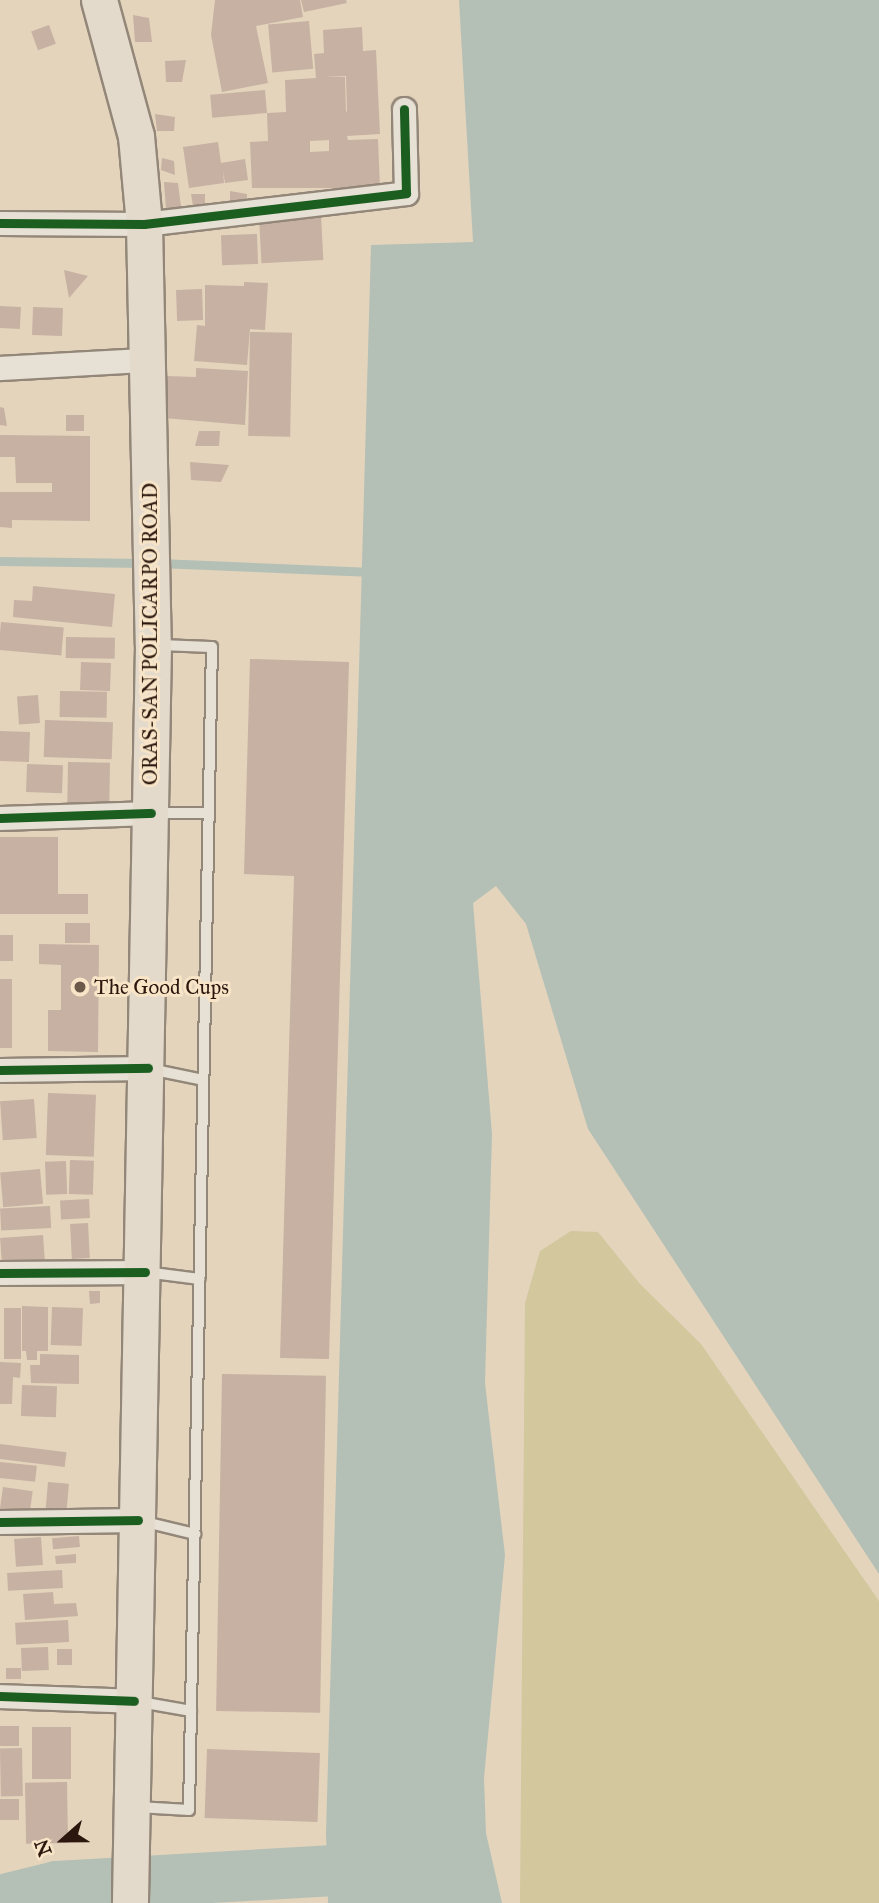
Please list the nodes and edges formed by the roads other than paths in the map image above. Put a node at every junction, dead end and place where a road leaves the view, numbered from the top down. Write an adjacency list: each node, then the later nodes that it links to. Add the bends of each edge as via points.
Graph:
1 (99, 0): 4 (main road, ORAS-SAN POLICARPO ROAD, via 136,136)
2 (404, 109): 4 (street, via 406,193)
3 (0, 223): 4 (street)
4 (144, 224): 5 (main road, ORAS-SAN POLICARPO ROAD)
5 (145, 360): 6 (street); 7 (main road, ORAS-SAN POLICARPO ROAD)
6 (0, 368)
7 (153, 645): 8 (main road, ORAS-SAN POLICARPO ROAD); 9 (lane, via 212,647)
8 (151, 813): 9 (lane); 10 (street); 11 (main road, ORAS-SAN POLICARPO ROAD)
9 (207, 813): 13 (lane)
10 (0, 818)
11 (148, 1068): 12 (street); 13 (lane); 14 (main road, ORAS-SAN POLICARPO ROAD)
12 (0, 1070)
13 (203, 1080): 16 (lane)
14 (145, 1272): 15 (street); 16 (lane); 17 (main road, ORAS-SAN POLICARPO ROAD)
15 (0, 1273)
16 (200, 1279): 19 (lane)
17 (138, 1521): 18 (street); 19 (lane); 21 (main road, ORAS-SAN POLICARPO ROAD)
18 (0, 1522)
19 (194, 1534): 22 (lane)
20 (0, 1696): 21 (street)
21 (134, 1701): 22 (lane); 23 (main road, ORAS-SAN POLICARPO ROAD)
22 (191, 1711): 23 (lane, via 189,1810)
23 (131, 1811): 24 (main road, ORAS-SAN POLICARPO ROAD)
24 (130, 1903)

